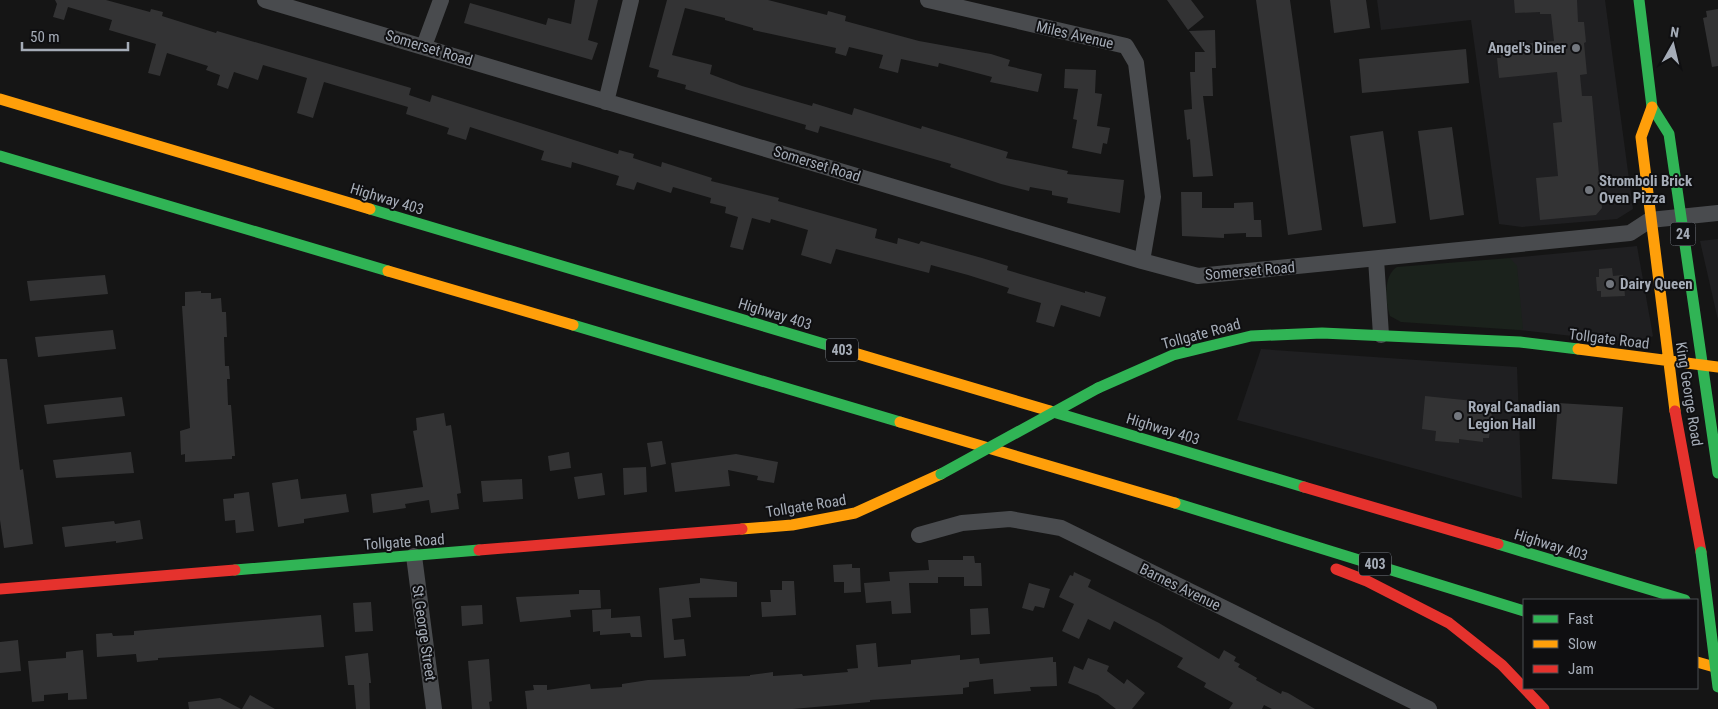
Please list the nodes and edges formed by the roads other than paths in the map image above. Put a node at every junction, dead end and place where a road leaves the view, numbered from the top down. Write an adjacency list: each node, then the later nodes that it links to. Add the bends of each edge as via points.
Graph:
1 (264, 0): 6 (street, Somerset Road)
2 (441, 0): 6 (street)
3 (631, 0): 8 (street)
4 (928, 0): 15 (street, Miles Avenue, via 1126,46 1136,63 1153,197)
5 (1639, 0): 9 (main road, King George Road / 24)
6 (424, 46): 8 (street, Somerset Road)
7 (0, 99): 27 (main road, Highway 403 / 403)
8 (606, 102): 15 (street, Somerset Road)
9 (1652, 107): 12 (main road, King George Road / 24, via 1669,134); 13 (main road, King George Road / 24, via 1641,137)
10 (0, 156): 21 (main road, 403)
11 (1718, 213): 12 (street)
12 (1681, 216): 13 (street); 18 (main road, King George Road / 24)
13 (1650, 220): 14 (street, Somerset Road, via 1630,232); 17 (main road, King George Road / 24)
14 (1376, 259): 15 (street, Somerset Road, via 1198,276); 16 (street)
15 (1142, 261)
16 (1381, 335): 17 (main road, Tollgate Road, via 1520,342); 24 (main road, Tollgate Road, bridge, via 1251,336 1173,355 1098,388 941,474 855,513 792,525)
17 (1669, 361): 18 (main road, Tollgate Road); 34 (main road, King George Road / 24, bridge, via 1701,552)
18 (1703, 366): 19 (main road, Tollgate Road); 20 (main road, King George Road / 24)
19 (1718, 367)
20 (1718, 473)
21 (1226, 518): 23 (main road, via 1258,538); 30 (main road, 403)
22 (919, 535): 37 (street, Barnes Avenue, via 962,523 1010,519 1061,528)
23 (1294, 553)
24 (414, 556): 26 (main road, Tollgate Road); 36 (street, St George Street)
25 (1322, 564): 33 (main road, via 1367,582 1449,623 1502,665)
26 (0, 588)
27 (1682, 599)
28 (1698, 604): 29 (main road)
29 (1718, 610)
30 (1523, 611)
31 (1698, 662): 32 (main road)
32 (1718, 668)
33 (1523, 687)
34 (1718, 687)
35 (1525, 689): 38 (main road)
36 (434, 709)
37 (1429, 709)
38 (1544, 709)

